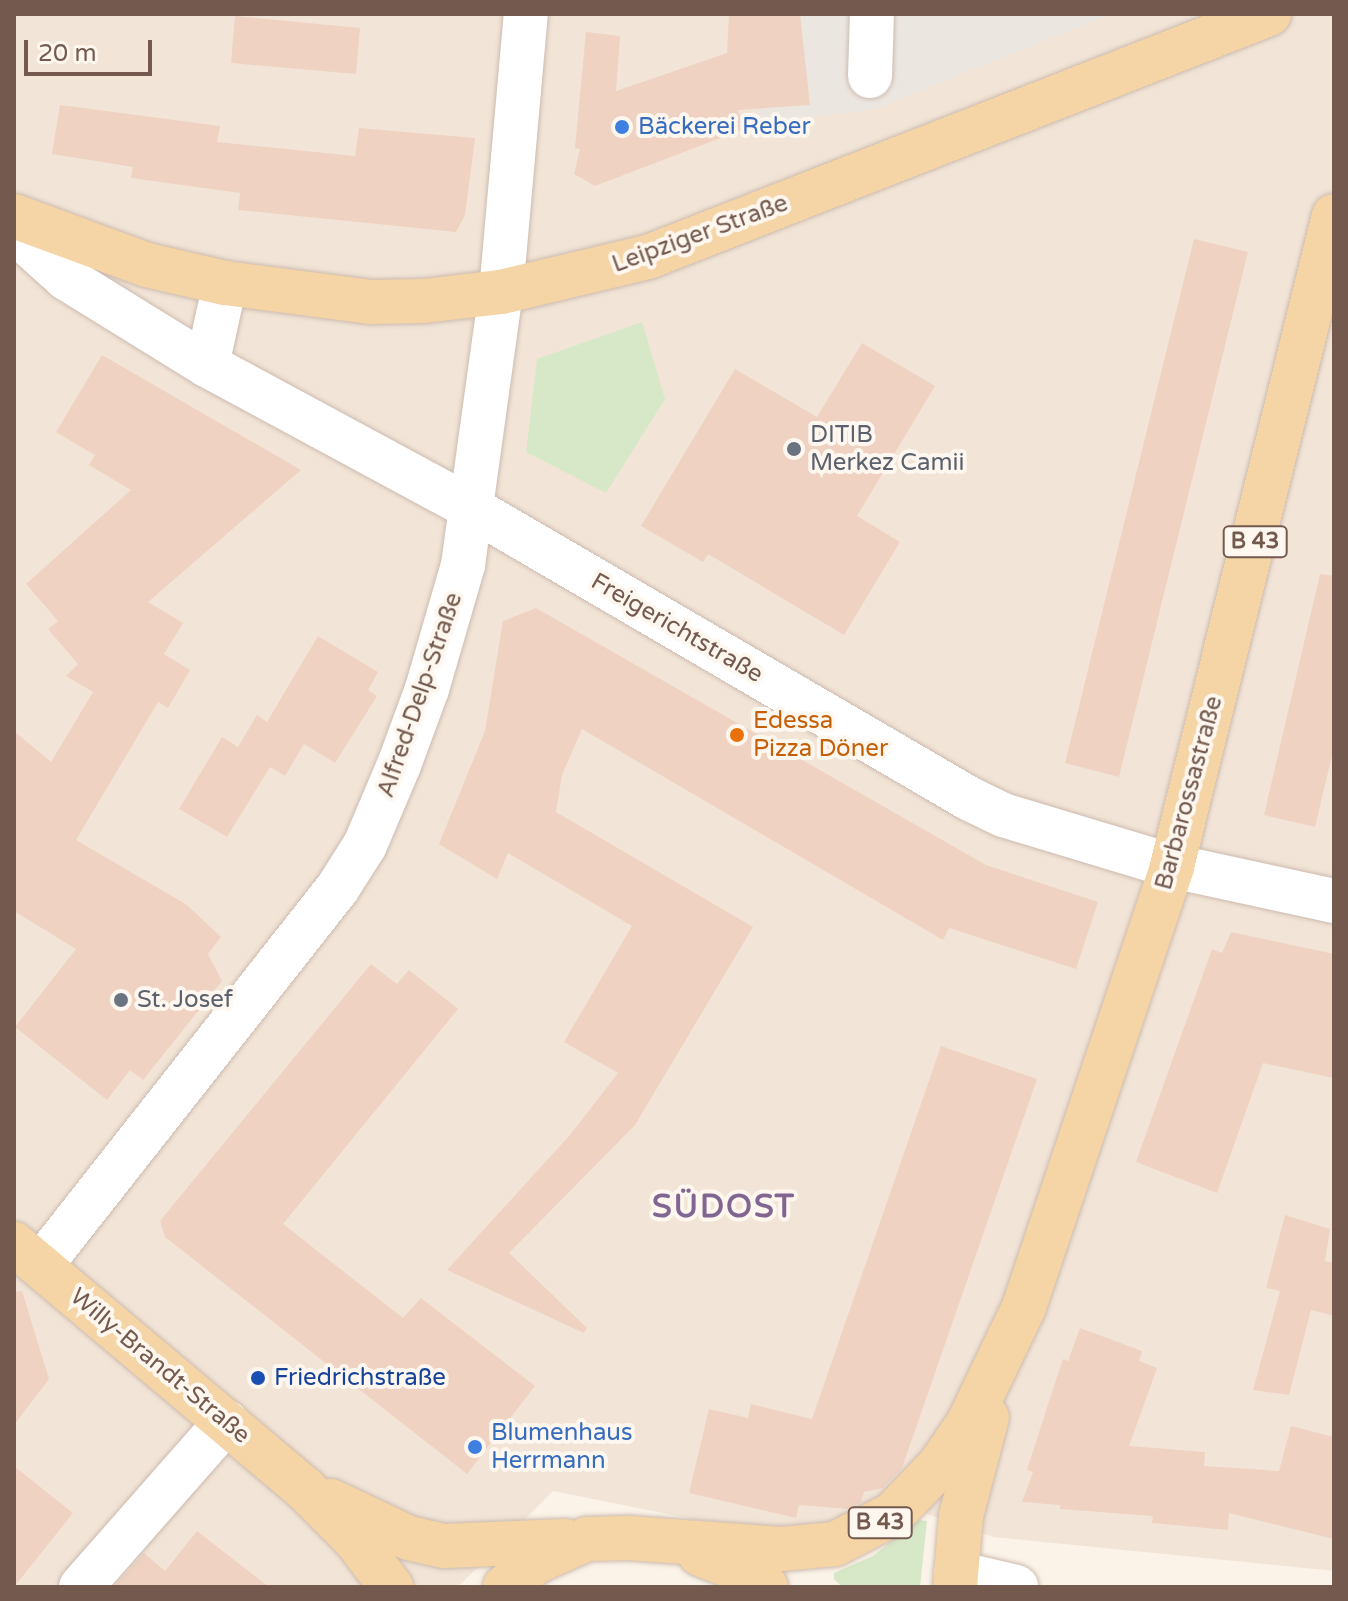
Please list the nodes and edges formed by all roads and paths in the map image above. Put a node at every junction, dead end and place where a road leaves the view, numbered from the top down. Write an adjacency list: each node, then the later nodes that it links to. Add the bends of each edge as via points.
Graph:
1 (526, 14): 9 (street, Alfred-Delp-Straße)
2 (872, 14): 4 (street)
3 (1269, 14): 9 (main road, Leipziger Straße, via 648,257)
4 (870, 76)
5 (14, 216): 8 (main road, Leipziger Straße, via 147,265)
6 (1334, 216): 12 (main road, Barbarossastraße / B 43)
7 (14, 231): 10 (street, via 66,278)
8 (225, 283): 9 (main road, Leipziger Straße, via 372,302); 10 (street)
9 (501, 292): 11 (street, Alfred-Delp-Straße)
10 (207, 365): 11 (street)
11 (471, 508): 12 (street, Freigerichtstraße, via 968,798 1003,815); 14 (street, Alfred-Delp-Straße, via 463,565 427,689 365,845 308,928)
12 (1172, 866): 13 (street, Freigerichtstraße); 15 (main road, Barbarossastraße / B 43, via 1024,1307)
13 (1334, 901)
14 (28, 1254): 16 (main road, Willy-Brandt-Straße)
15 (1002, 1357): 19 (main road, B 43, via 940,1465 876,1526 818,1548); 20 (main road, B 43, via 961,1516)
16 (226, 1422): 17 (main road, Willy-Brandt-Straße); 21 (street)
17 (305, 1489): 18 (main road, Willy-Brandt-Straße, via 409,1538 444,1546); 22 (main road, Willy-Brandt-Straße, via 356,1540)
18 (587, 1539): 19 (main road, B 43); 23 (main road, B 43, via 537,1561)
19 (676, 1544): 24 (main road, B 43, via 748,1573)
20 (956, 1580): 25 (street)
21 (81, 1587)
22 (391, 1587)
23 (505, 1587)
24 (766, 1587)
25 (1016, 1587)

